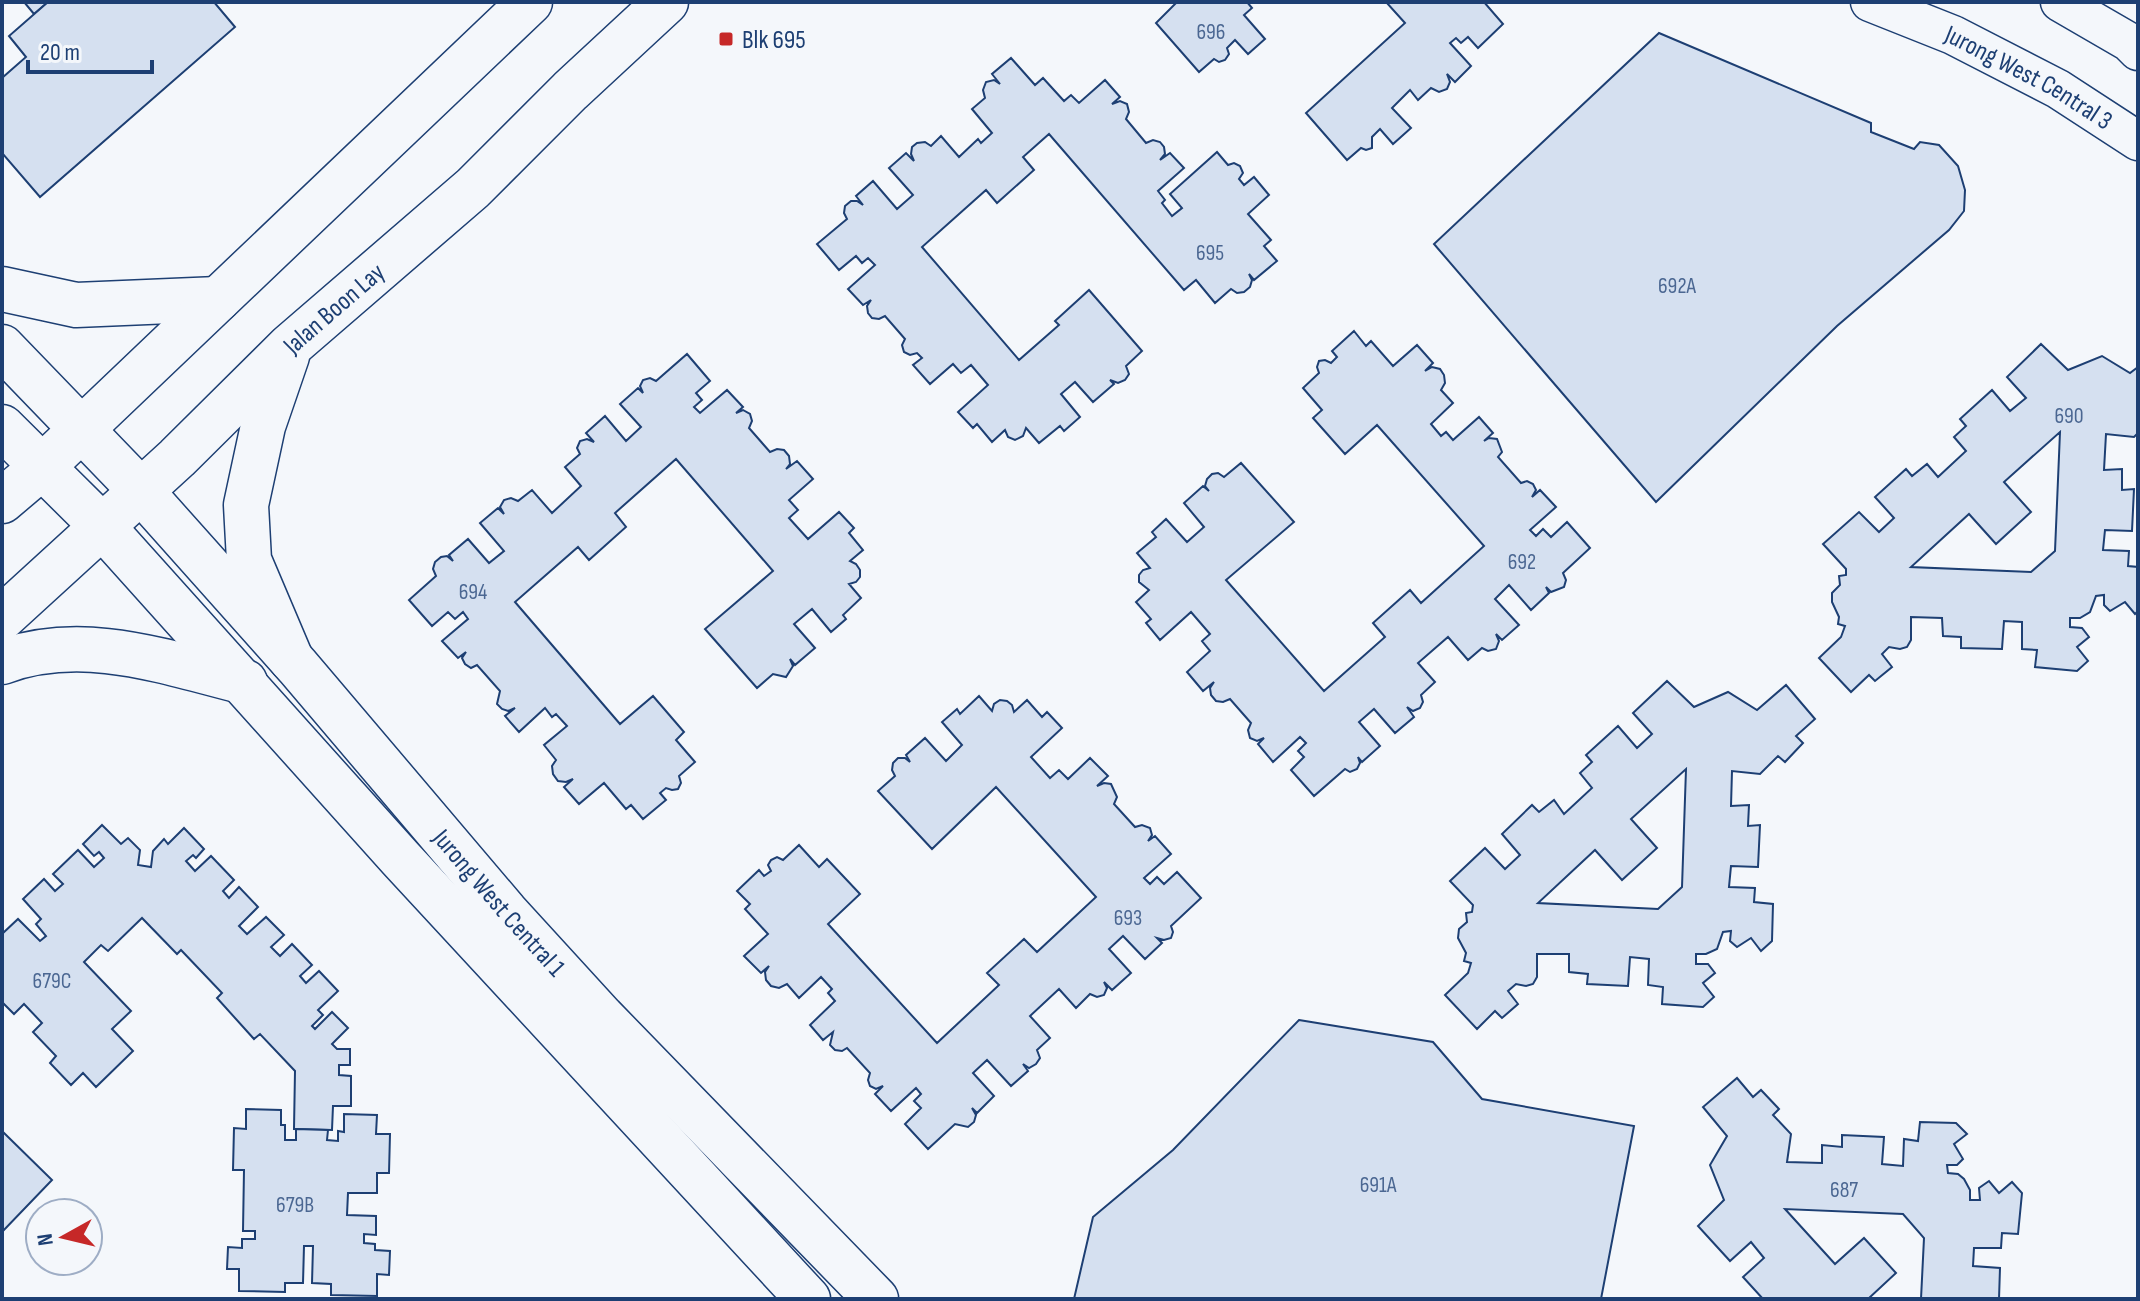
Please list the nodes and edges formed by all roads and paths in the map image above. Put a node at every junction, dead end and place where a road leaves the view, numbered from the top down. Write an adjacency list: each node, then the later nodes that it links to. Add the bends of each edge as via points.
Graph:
1 (530, 2): 8 (street)
2 (666, 2): 9 (street, Jalan Boon Lay, via 473,188)
3 (1870, 2): 6 (street, Jurong West Central 3, via 2006,62)
4 (2060, 2): 5 (street)
5 (2138, 51)
6 (2138, 141)
7 (2, 289): 8 (street, via 76,305)
8 (218, 299): 12 (street)
9 (290, 346): 14 (street, Jalan Boon Lay); 18 (street, via 263,426 246,505 249,560)
10 (2, 347): 12 (street, Jurong West Central 1)
11 (2, 427): 13 (street, Jurong West Central 1)
12 (81, 429): 13 (street); 14 (street, Jurong West Central 1)
13 (41, 468): 15 (street); 16 (street, Jurong West Central 1)
14 (141, 491): 16 (street, Jalan Boon Lay); 18 (street, Jurong West Central 1)
15 (2, 501)
16 (102, 526): 17 (street, Jalan Boon Lay); 20 (street, Jurong West Central 1)
17 (2, 618)
18 (291, 659): 22 (street, Jurong West Central 1, via 506,912)
19 (2, 662): 20 (street, via 26,654 88,648)
20 (245, 682): 21 (street, Jurong West Central 1, via 401,859)
21 (808, 1299)
22 (876, 1299)

